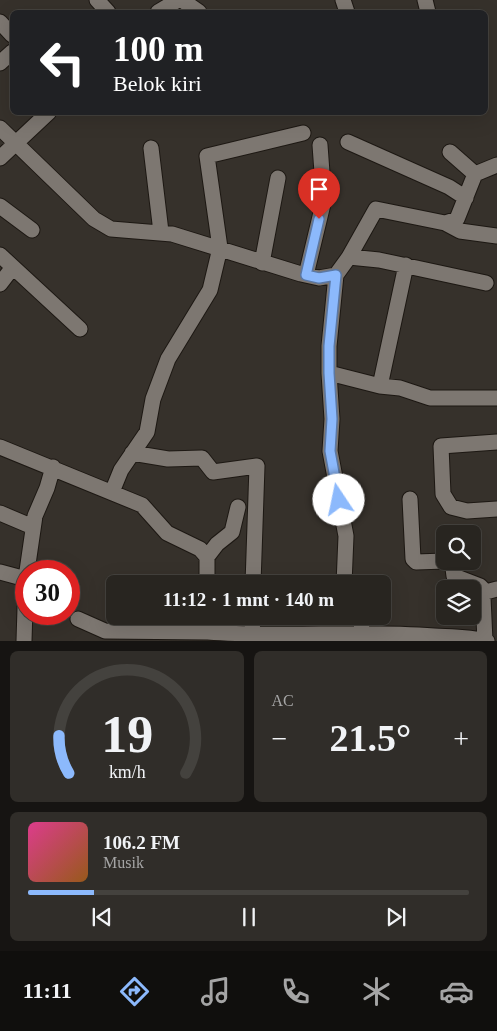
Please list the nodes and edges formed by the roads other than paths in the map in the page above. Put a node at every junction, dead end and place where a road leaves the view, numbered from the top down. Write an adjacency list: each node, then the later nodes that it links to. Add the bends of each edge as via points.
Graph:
1 (97, 0): 4 (street)
2 (178, 0): 5 (street)
3 (182, 0): 6 (street)
4 (106, 10)
5 (161, 10)
6 (196, 10)
7 (0, 22): 8 (street)
8 (10, 33)
9 (10, 54): 10 (street)
10 (0, 63)
11 (46, 115): 15 (street)
12 (0, 128): 15 (street)
13 (303, 133): 29 (street, via 206,156)
14 (348, 142): 23 (street, via 449,187)
15 (16, 144): 19 (street); 27 (street, via 94,219 111,229)
16 (320, 145): 35 (street, via 324,200)
17 (151, 148): 27 (street)
18 (450, 152): 21 (street)
19 (0, 158)
20 (497, 165): 21 (street)
21 (474, 174): 23 (street)
22 (278, 178): 32 (street)
23 (466, 198): 25 (street, via 457,219)
24 (0, 206): 26 (street)
25 (445, 223): 28 (street, via 460,231); 31 (street, via 376,209)
26 (32, 230)
27 (161, 232): 29 (street)
28 (497, 236)
29 (220, 248): 32 (street); 45 (street, via 210,290 168,359 153,399 147,432)
30 (0, 255): 34 (street)
31 (350, 257): 33 (street); 36 (street)
32 (262, 263): 35 (street)
33 (406, 266): 37 (street); 41 (street)
34 (13, 267): 38 (street); 39 (street)
35 (306, 275): 36 (street, via 319,278)
36 (336, 275): 40 (street)
37 (486, 283)
38 (0, 284)
39 (80, 330)
40 (329, 373): 41 (street); 60 (street, via 330,451 346,536)
41 (380, 386): 42 (street, via 400,388 430,398)
42 (497, 398)
43 (497, 442): 50 (street, via 440,446 443,494 451,507 467,511)
44 (0, 447): 46 (street)
45 (132, 453): 47 (street); 59 (street, via 168,459 202,458 214,472 257,466)
46 (53, 467): 47 (street); 52 (street, via 48,488 34,516)
47 (112, 492): 53 (street, via 142,506 167,533 200,549)
48 (410, 499): 55 (street, via 413,559 416,562)
49 (238, 507): 53 (street, via 232,532)
50 (497, 509)
51 (0, 514): 52 (street)
52 (33, 527): 54 (street)
53 (207, 557): 58 (street)
54 (28, 560)
55 (436, 561)
56 (453, 570): 62 (street, via 454,576)
57 (0, 572): 61 (street)
58 (207, 575)
59 (253, 575)
60 (344, 575)
61 (15, 576)
62 (491, 590): 76 (street, via 483,597)
63 (80, 620): 68 (street, via 105,631)
64 (25, 625): 75 (street)
65 (208, 625): 68 (street)
66 (252, 625): 69 (street)
67 (362, 625): 70 (street)
68 (208, 632): 71 (street)
69 (252, 634): 71 (street); 73 (street)
70 (362, 634): 72 (street); 74 (street)
71 (226, 637)
72 (396, 637): 76 (street)
73 (279, 638): 74 (street, via 291,633)
74 (319, 638)
75 (24, 641)
76 (486, 641)

